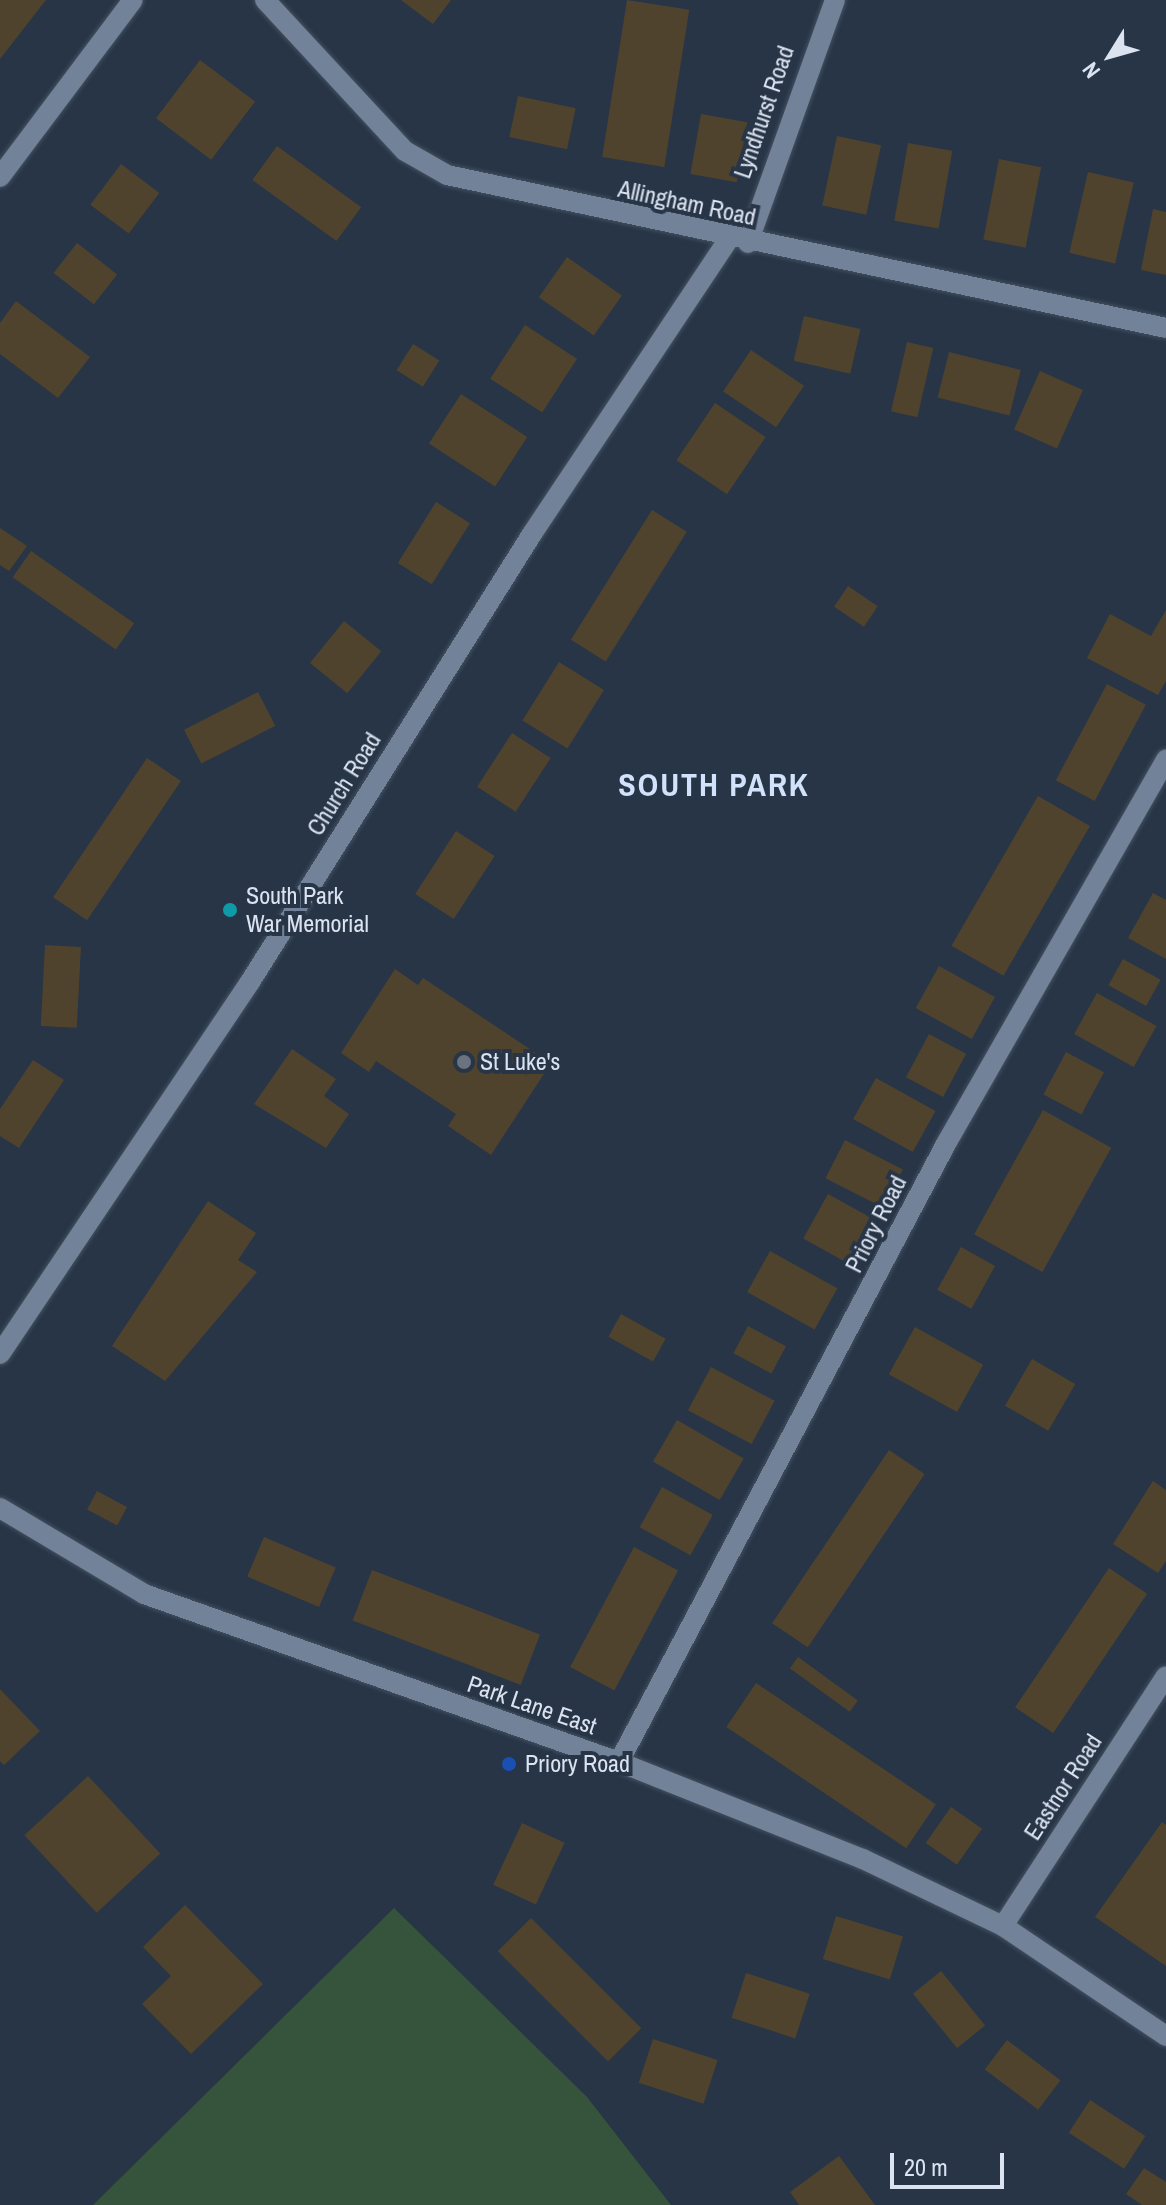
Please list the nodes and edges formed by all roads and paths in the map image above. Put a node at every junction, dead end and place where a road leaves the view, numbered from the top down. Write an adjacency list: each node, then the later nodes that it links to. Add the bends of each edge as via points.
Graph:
1 (133, 0): 4 (street)
2 (265, 0): 5 (street, Allingham Road, via 405,151 447,175)
3 (835, 0): 5 (street, Lyndhurst Road)
4 (0, 177)
5 (738, 241): 6 (street, Allingham Road); 8 (street, Church Road, via 532,534 250,982)
6 (1166, 328)
7 (1166, 759): 11 (street, Priory Road, via 947,1142)
8 (0, 1354)
9 (0, 1508): 11 (street, Park Lane East, via 144,1594)
10 (1166, 1676): 12 (street, Eastnor Road)
11 (619, 1762): 12 (street, Park Lane East, via 863,1859)
12 (1003, 1926): 13 (street, Park Lane East)
13 (1166, 2036)

